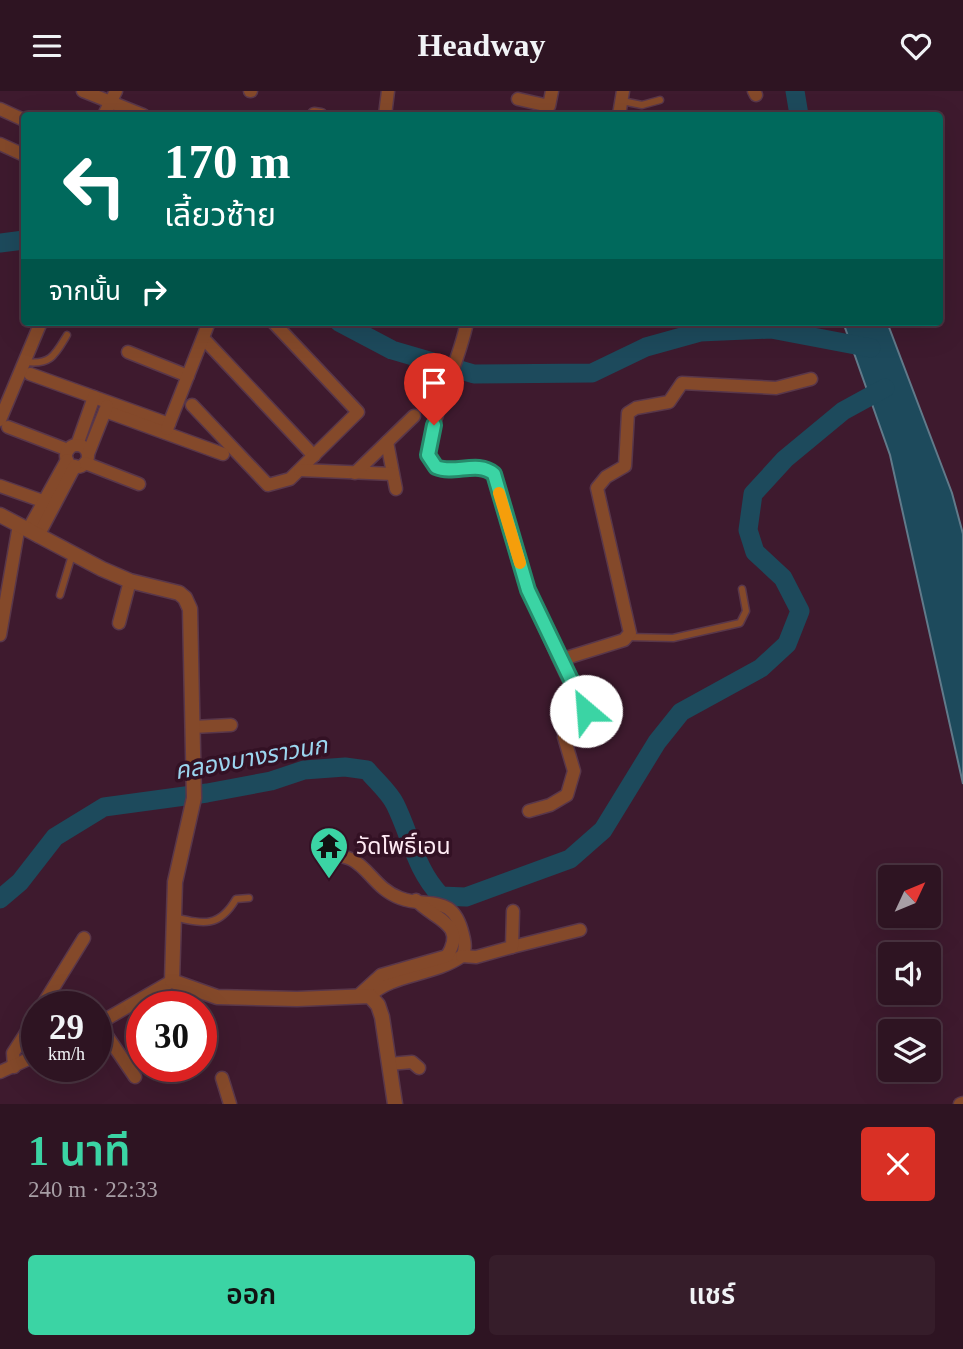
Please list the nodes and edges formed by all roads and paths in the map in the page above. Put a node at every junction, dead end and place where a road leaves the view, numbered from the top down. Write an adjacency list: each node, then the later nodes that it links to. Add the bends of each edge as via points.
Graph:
1 (83, 91): 5 (street)
2 (388, 91): 10 (street)
3 (552, 91): 6 (street, via 549,106)
4 (623, 96): 7 (lane, via 642,105)
5 (114, 97): 9 (street)
6 (518, 99)
7 (660, 100)
8 (0, 109): 11 (street)
9 (138, 112)
10 (384, 112)
11 (21, 119)
12 (0, 144): 13 (street)
13 (21, 154)
14 (40, 326): 21 (street)
15 (205, 326): 19 (street)
16 (277, 326): 32 (street, via 358,412)
17 (466, 326): 50 (street, via 428,455 442,470 482,468 494,474 528,590)
18 (67, 335): 21 (lane, via 53,359)
19 (203, 338): 22 (street); 32 (street)
20 (128, 352): 22 (street)
21 (28, 368): 24 (street); 28 (street)
22 (188, 376): 29 (street)
23 (811, 379): 49 (street, via 776,388 682,383 669,402 628,413 625,466 597,488)
24 (94, 397): 26 (street); 33 (street)
25 (192, 405): 34 (street, via 268,485 290,479)
26 (106, 407): 29 (street); 33 (street)
27 (414, 416): 30 (street)
28 (4, 424): 33 (street)
29 (167, 428): 31 (street)
30 (387, 442): 35 (street); 36 (street)
31 (223, 454)
32 (314, 456): 34 (street)
33 (77, 457): 37 (street); 40 (street)
34 (300, 470): 35 (street)
35 (355, 473): 36 (street)
36 (393, 474): 39 (street)
37 (139, 484)
38 (0, 486): 40 (street)
39 (396, 489)
40 (49, 503): 42 (street)
41 (0, 515): 42 (street)
42 (28, 530): 43 (street); 48 (street)
43 (72, 555): 44 (street); 46 (lane)
44 (130, 581): 47 (street); 54 (street, via 179,593 190,609)
45 (741, 589): 49 (lane, via 746,611 740,623 673,638)
46 (60, 595)
47 (119, 623)
48 (0, 635)
49 (628, 637): 50 (street, via 569,658)
50 (558, 657): 51 (street)
51 (570, 679): 52 (lane, via 594,707); 55 (street, via 587,717 564,737 574,771 567,795 550,806)
52 (615, 716)
53 (231, 725): 54 (street)
54 (193, 727): 60 (street, via 194,798)
55 (529, 811)
56 (323, 857): 58 (street, via 349,856 400,899)
57 (249, 898): 60 (lane, via 236,899 227,915 211,922)
58 (416, 900): 64 (street, via 450,910 458,918 465,944); 67 (street, via 446,921 454,945 447,956 381,975)
59 (513, 911): 63 (street)
60 (172, 917): 65 (street)
61 (580, 930): 63 (street)
62 (84, 938): 66 (street)
63 (512, 947): 64 (street)
64 (462, 956): 67 (street, via 448,966)
65 (172, 981): 67 (street, via 228,997); 68 (street)
66 (51, 991)
67 (365, 995): 73 (street, via 378,1005)
68 (112, 1016)
69 (21, 1041): 74 (street, via 13,1053)
70 (112, 1044): 72 (street)
71 (21, 1063): 74 (street)
72 (126, 1064)
73 (389, 1064): 75 (street, via 412,1062); 80 (street)
74 (14, 1067): 76 (street)
75 (419, 1068)
76 (0, 1072): 78 (street)
77 (222, 1078): 79 (street)
78 (0, 1081)
79 (230, 1104)
80 (395, 1104)

